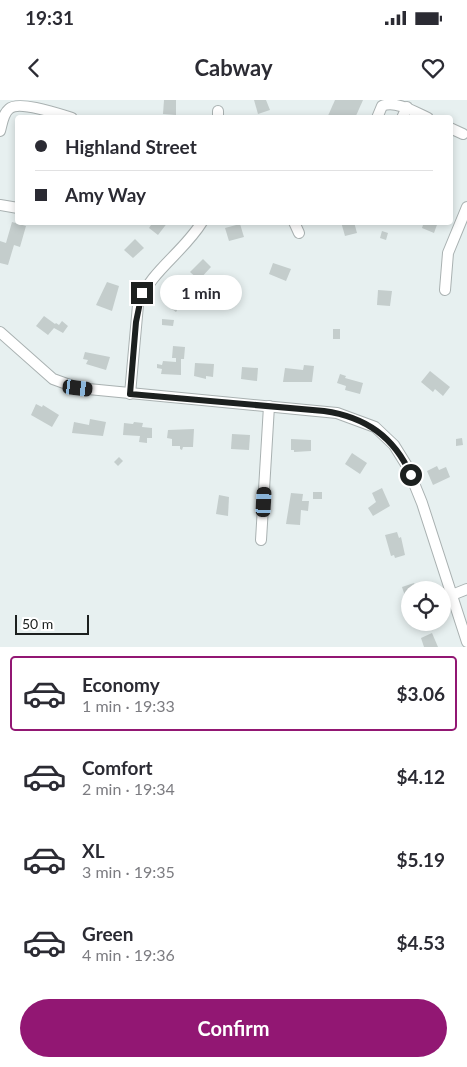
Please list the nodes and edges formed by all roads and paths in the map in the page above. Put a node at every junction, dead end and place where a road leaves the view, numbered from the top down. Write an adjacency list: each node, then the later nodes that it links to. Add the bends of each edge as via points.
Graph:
1 (403, 104): 3 (street, via 384,104); 4 (street)
2 (49, 115): 6 (street, via 14,106 7,111)
3 (378, 115)
4 (423, 115)
5 (453, 129): 7 (street)
6 (0, 131)
7 (463, 134)
8 (0, 204): 9 (street)
9 (15, 207)
10 (467, 207): 14 (street, via 448,253)
11 (200, 225): 16 (street, via 142,293 136,322)
12 (295, 225): 13 (street)
13 (299, 233)
14 (445, 290)
15 (0, 332): 16 (street, via 53,379 78,388)
16 (130, 394): 17 (street)
17 (269, 406): 18 (street); 20 (street, via 350,416 375,427 394,445 417,491)
18 (261, 540)
19 (467, 590): 20 (street)
20 (452, 595): 21 (street)
21 (467, 642)

